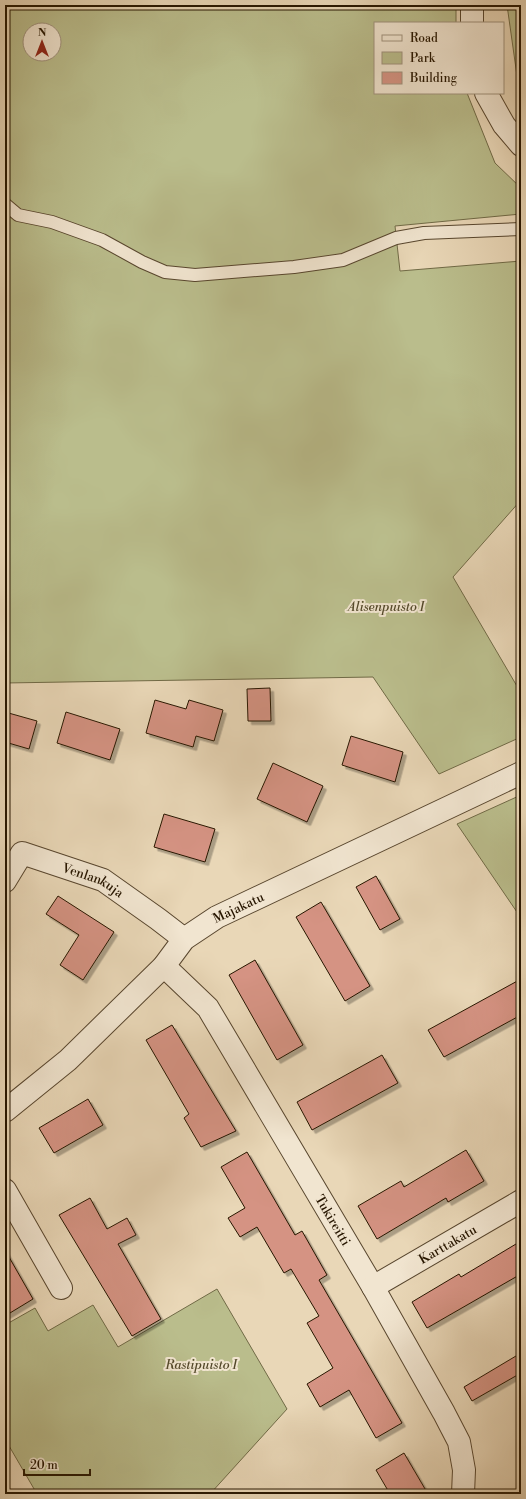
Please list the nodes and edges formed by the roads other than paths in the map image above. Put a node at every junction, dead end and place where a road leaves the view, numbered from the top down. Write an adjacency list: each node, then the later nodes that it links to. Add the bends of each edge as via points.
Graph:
1 (472, 5): 2 (street)
2 (472, 22)
3 (487, 94): 4 (street, via 504,125)
4 (521, 145)
5 (5, 204): 6 (lane, via 18,215 52,222 102,240 165,272 196,275 343,260 396,238 424,233)
6 (521, 229)
7 (521, 773): 9 (street, Majakatu, via 217,917)
8 (5, 881): 9 (street, Venlankuja, via 22,853 44,860 103,880)
9 (184, 939): 10 (street, Majakatu)
10 (164, 966): 11 (street, Majakatu, via 68,1060); 14 (street, Tukireitti, via 208,1008)
11 (5, 1111)
12 (5, 1190): 15 (street)
13 (521, 1201): 14 (street, Karttakatu)
14 (373, 1287): 16 (street, Tukireitti, via 459,1442 464,1470)
15 (61, 1288)
16 (463, 1494)

